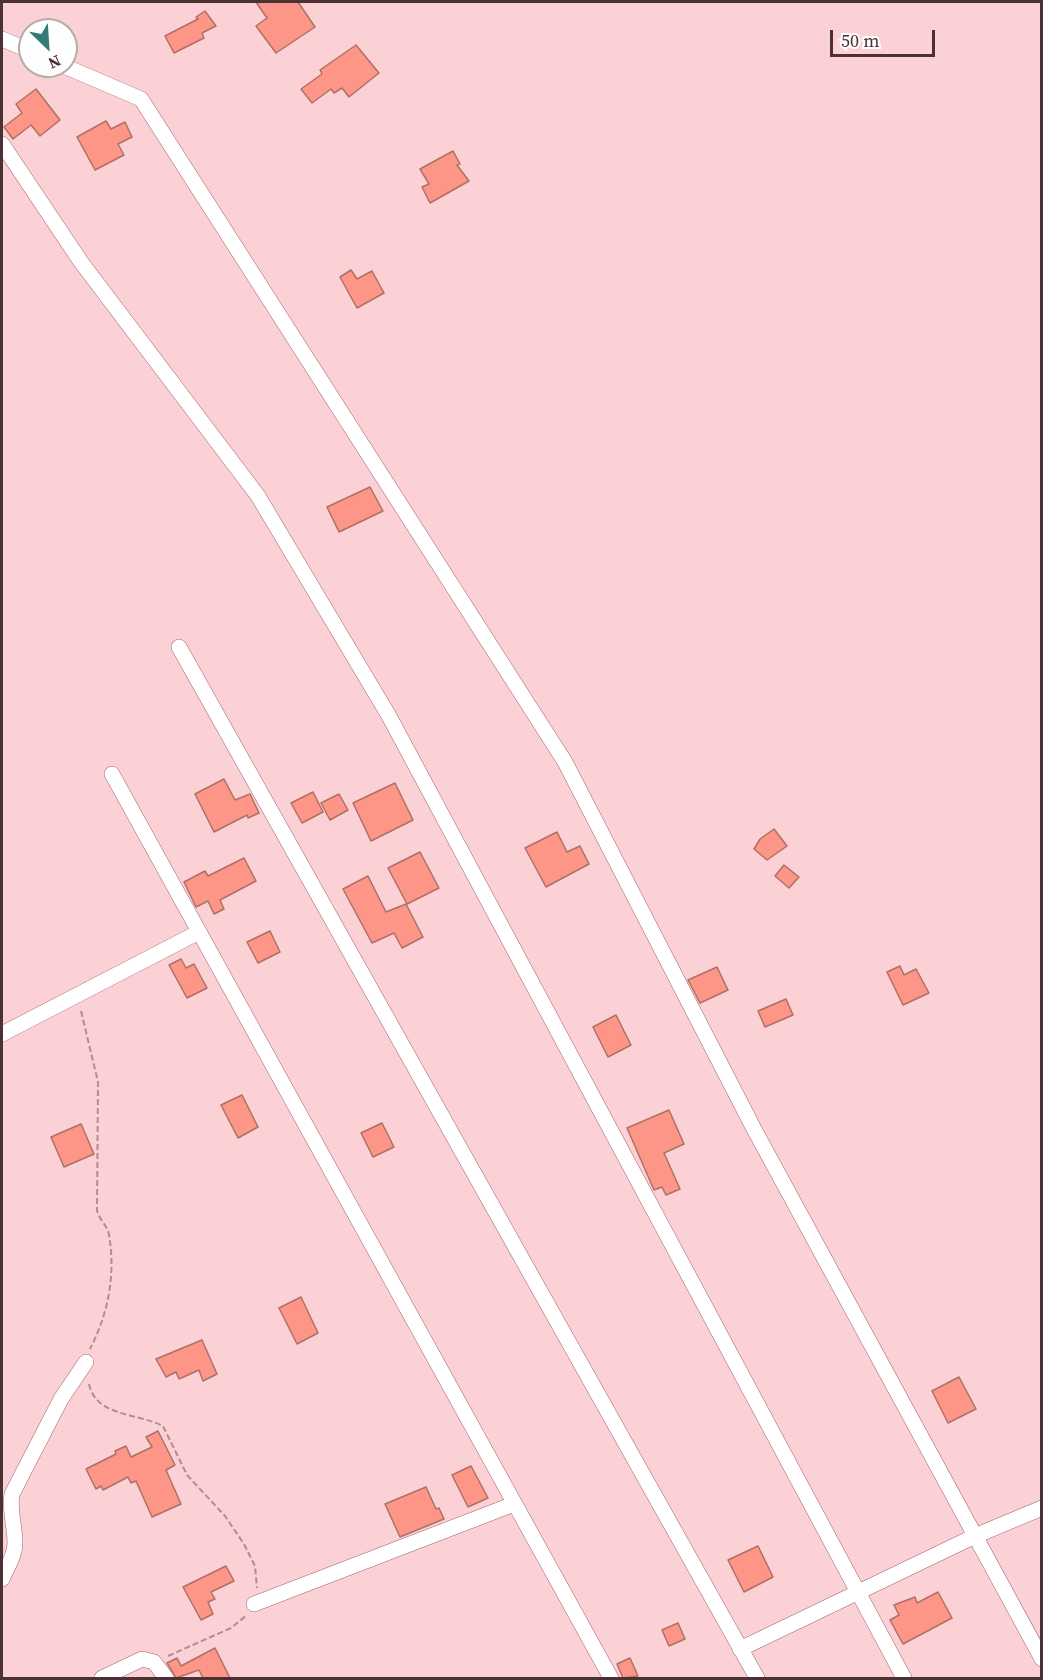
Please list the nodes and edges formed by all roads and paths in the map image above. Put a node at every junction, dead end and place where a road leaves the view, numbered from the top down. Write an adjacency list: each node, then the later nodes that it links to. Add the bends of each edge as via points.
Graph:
1 (2, 39): 2 (street)
2 (18, 46)
3 (78, 72): 13 (street, via 141,99 565,762 754,1129)
4 (2, 144): 15 (street, via 81,262 258,496 389,716)
5 (179, 647): 17 (street)
6 (112, 774): 7 (street)
7 (199, 932): 8 (street); 11 (street)
8 (73, 996): 9 (street); 10 (path, via 88,1034 98,1082 97,1210 109,1233 111,1280 107,1307)
9 (2, 1034)
10 (86, 1362): 14 (street, via 61,1399 12,1494 15,1544); 16 (path, via 92,1396 102,1406 163,1426 178,1461 194,1485 225,1516 255,1566)
11 (514, 1504): 16 (street); 22 (street)
12 (1041, 1508): 13 (street)
13 (975, 1536): 15 (street); 18 (street)
14 (2, 1579)
15 (858, 1592): 17 (street); 24 (street)
16 (254, 1604): 19 (path, via 244,1619 231,1628)
17 (740, 1649): 23 (street)
18 (1041, 1659)
19 (154, 1662): 20 (street, via 142,1659); 21 (street)
20 (102, 1678)
21 (166, 1678)
22 (611, 1678)
23 (757, 1678)
24 (904, 1678)

